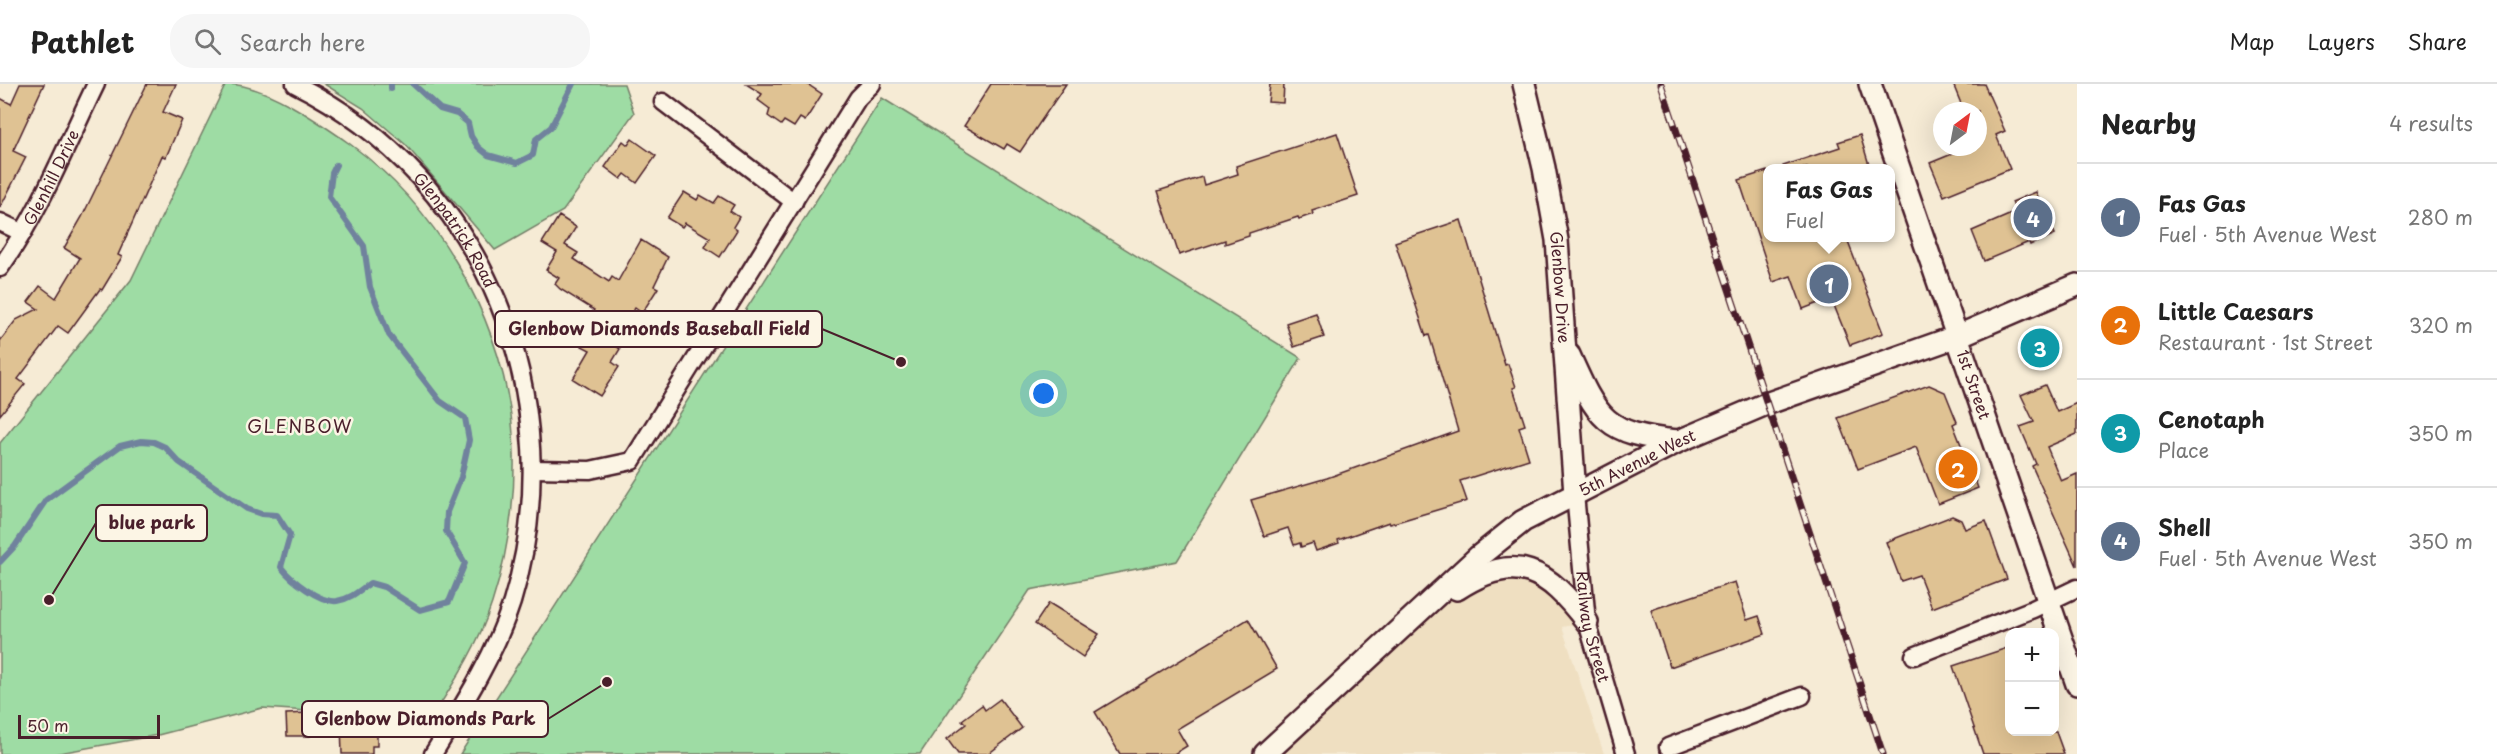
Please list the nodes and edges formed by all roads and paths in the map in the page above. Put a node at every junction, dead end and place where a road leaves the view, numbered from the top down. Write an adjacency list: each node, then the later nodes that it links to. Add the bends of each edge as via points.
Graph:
1 (96, 84): 9 (street, Glenhill Drive)
2 (295, 84): 15 (street, Glenpatrick Road, via 330,104 391,150 439,202 465,239 496,297 519,359 528,410)
3 (872, 84): 7 (street, via 858,98)
4 (1524, 84): 13 (street, Glenbow Drive, via 1557,240)
5 (1870, 84): 12 (street, 1st Street)
6 (663, 102): 7 (street)
7 (794, 202): 15 (street, via 632,461 590,470)
8 (0, 222): 9 (street)
9 (23, 233): 10 (street, Glenhill Drive)
10 (0, 268)
11 (2077, 285): 12 (street, 5th Avenue West)
12 (1958, 336): 14 (street, 5th Avenue West, via 1766,404); 18 (street, 1st Street)
13 (1564, 342): 14 (street, via 1598,413 1634,435); 16 (street, Glenbow Drive)
14 (1679, 441): 16 (street, 5th Avenue West)
15 (532, 470): 25 (street, Glenpatrick Road, via 526,537 506,620 480,676)
16 (1575, 494): 19 (street, 5th Avenue West, via 1523,521 1478,557); 20 (street, Railway Street)
17 (2077, 588): 18 (street)
18 (2049, 602): 21 (street); 22 (street, 1st Street)
19 (1421, 612): 20 (street, via 1470,580 1507,567 1527,570 1545,579 1567,596); 26 (street, 5th Avenue West)
20 (1587, 622): 27 (street, Railway Street)
21 (1914, 656)
22 (2077, 684)
23 (1802, 696): 24 (street)
24 (1668, 747)
25 (432, 754)
26 (1265, 754)
27 (1626, 754)

